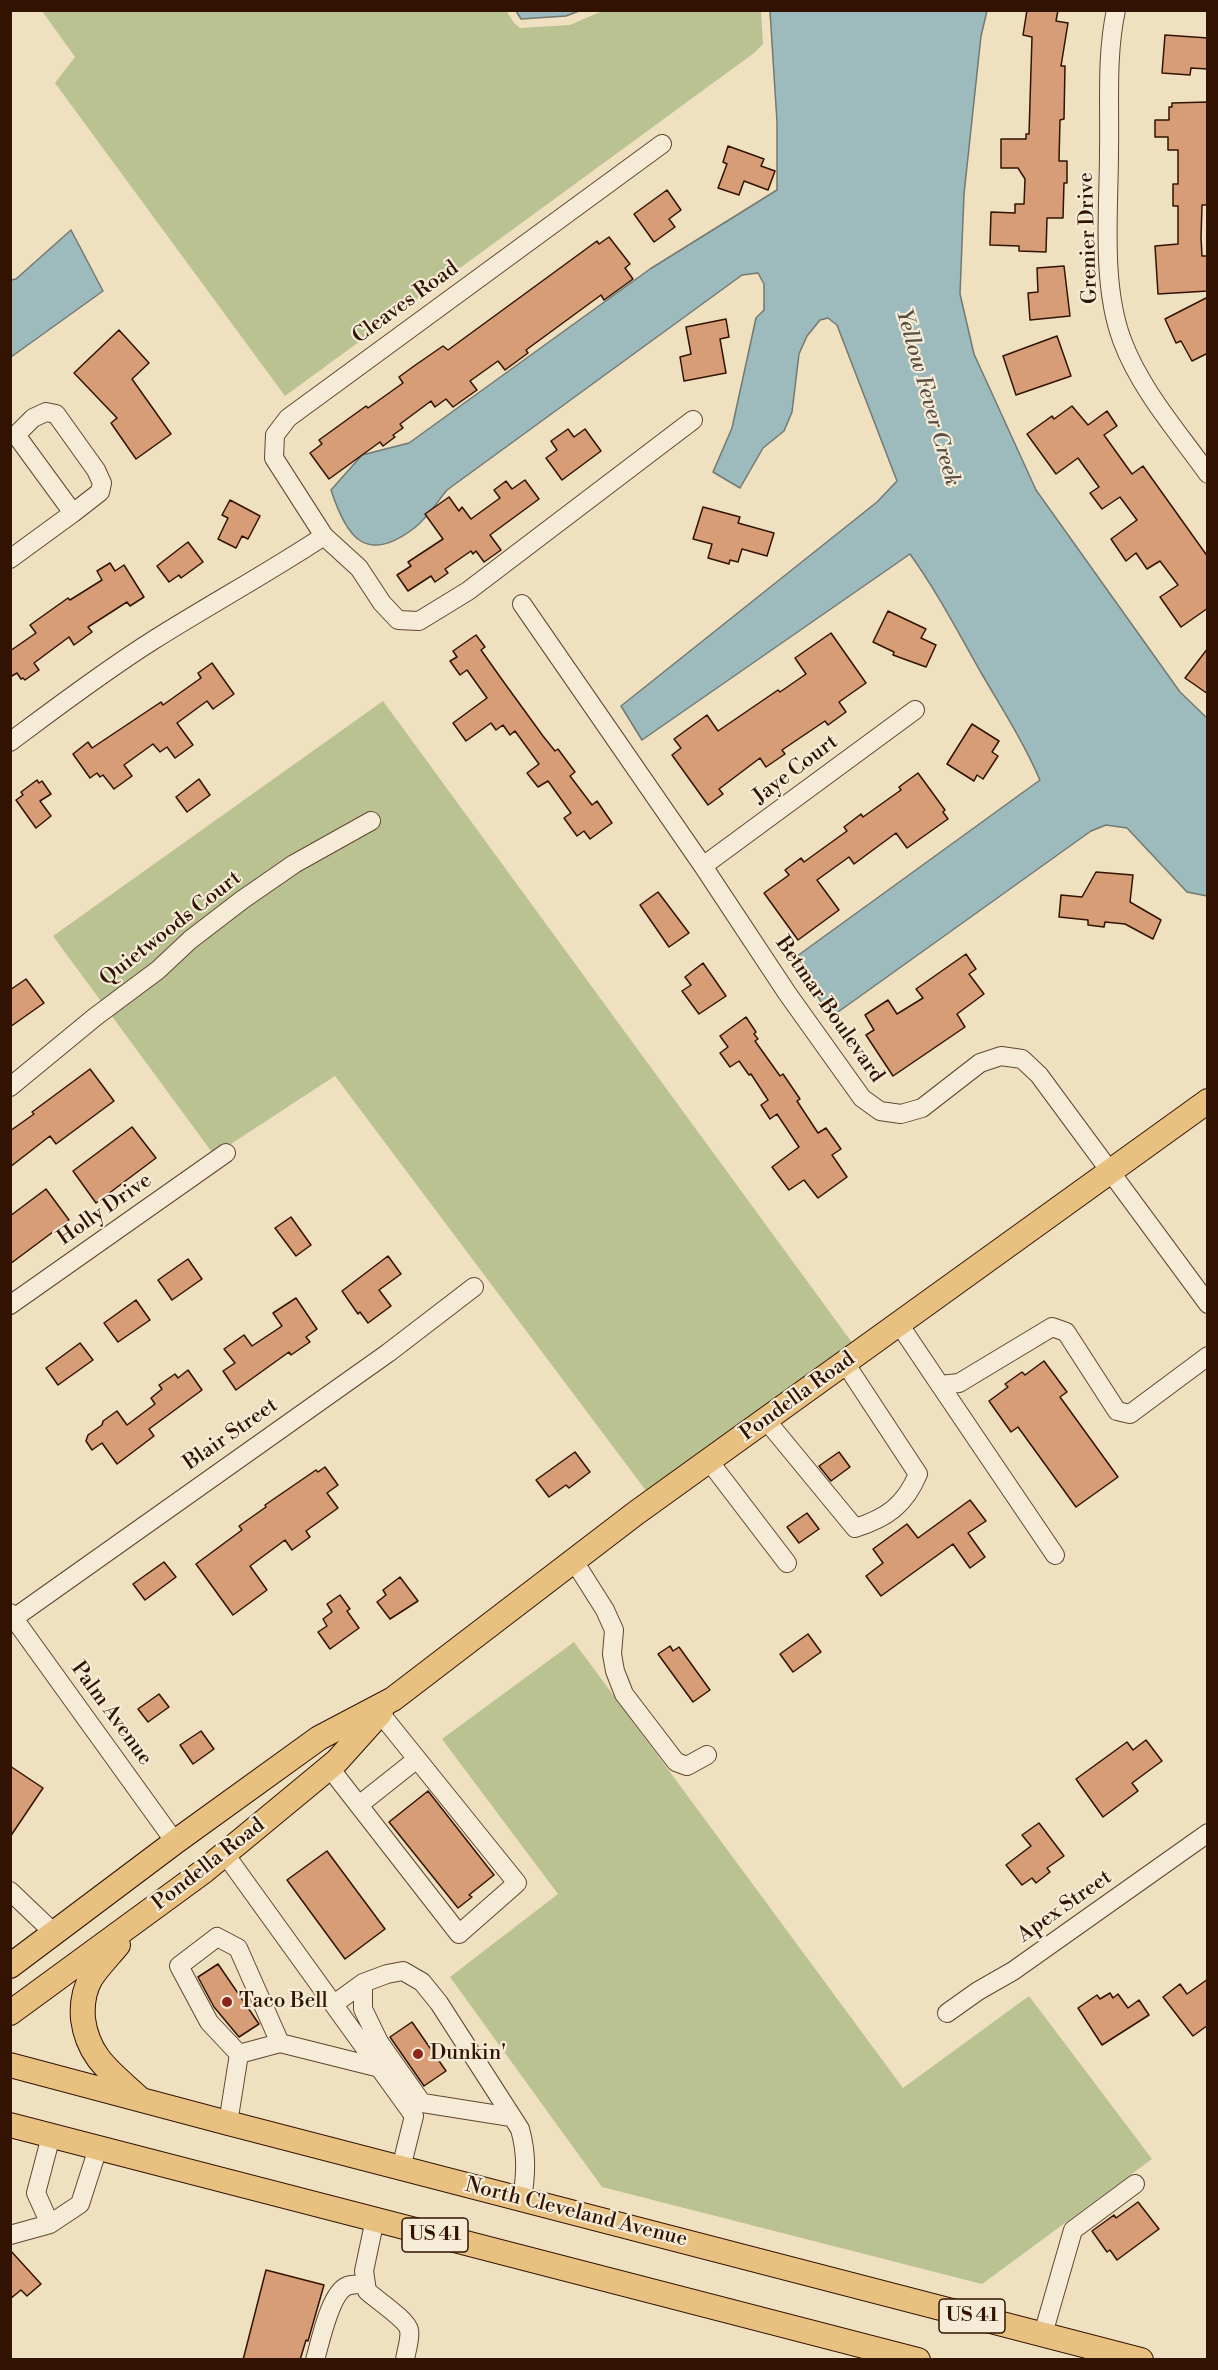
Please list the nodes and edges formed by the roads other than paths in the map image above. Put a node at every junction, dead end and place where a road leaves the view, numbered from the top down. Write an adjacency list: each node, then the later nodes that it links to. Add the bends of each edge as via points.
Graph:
1 (1116, 10): 4 (street, Grenier Drive, via 1110,49 1112,300 1122,340 1140,378)
2 (662, 144): 6 (street, Cleaves Road, via 288,418 275,435 274,458)
3 (693, 420): 6 (street, Cleaves Road, via 468,591 419,621 398,620 359,568)
4 (1208, 474)
5 (73, 513): 5 (street, via 16,435 45,412 56,414 102,483 100,492); 7 (street)
6 (324, 537): 10 (street, via 153,641)
7 (10, 559)
8 (522, 604): 12 (street, Betmar Boulevard)
9 (915, 710): 12 (street, Jaye Court)
10 (10, 742)
11 (371, 821): 13 (street, Quietwoods Court, via 294,864 242,900)
12 (703, 866): 16 (street, Betmar Boulevard, via 862,1098 880,1111 902,1114 922,1108 980,1063 1001,1056 1022,1059 1039,1075)
13 (10, 1087)
14 (1208, 1101): 16 (main road, Pondella Road)
15 (226, 1153): 19 (street, Holly Drive)
16 (1110, 1172): 18 (street, Betmar Boulevard); 20 (main road, Pondella Road)
17 (474, 1287): 29 (street, Blair Street, via 388,1353)
18 (1208, 1304)
19 (10, 1305)
20 (899, 1324): 22 (main road, Pondella Road); 23 (street)
21 (1208, 1356): 23 (street, via 1130,1414 1117,1411 1066,1332 1052,1327 959,1383)
22 (845, 1363): 24 (main road, Pondella Road); 24 (street, via 918,1474 911,1490 894,1510 855,1528)
23 (940, 1385): 26 (street)
24 (765, 1420): 25 (main road, Pondella Road)
25 (709, 1461): 27 (main road, Pondella Road); 28 (street)
26 (1055, 1555)
27 (574, 1561): 30 (main road, Pondella Road); 31 (street, via 614,1630 612,1653 624,1694 676,1762 687,1766)
28 (787, 1563)
29 (12, 1616): 36 (street, Palm Avenue)
30 (386, 1706): 32 (street); 33 (main road, Pondella Road); 36 (main road, Pondella Road, via 319,1738)
31 (707, 1755)
32 (417, 1759): 34 (street); 34 (street, via 517,1883 459,1934)
33 (329, 1767): 34 (street); 37 (main road, Pondella Road)
34 (359, 1805)
35 (1208, 1833): 45 (street, Apex Street, via 1013,1971)
36 (175, 1842): 40 (main road, Pondella Road)
37 (225, 1854): 39 (main road, Pondella Road); 43 (street)
38 (10, 1891): 40 (street)
39 (139, 1919): 44 (main road, Pondella Road); 51 (main road, via 91,1979 82,2007 90,2048 103,2066)
40 (54, 1933): 41 (main road, Pondella Road)
41 (10, 1966)
42 (363, 1983): 43 (street); 52 (street, via 363,2009 379,2042); 53 (street, via 403,1971 422,1982 439,2002)
43 (334, 2004): 49 (street)
44 (10, 2013)
45 (946, 2013)
46 (280, 2043): 47 (street); 47 (street, via 238,1948 217,1937 179,1966 209,2022); 49 (street)
47 (239, 2054): 54 (street)
48 (10, 2065): 51 (main road, North Cleveland Avenue / US 41)
49 (380, 2068): 50 (street)
50 (402, 2100): 52 (street); 58 (street, via 414,2116)
51 (143, 2101): 54 (main road, North Cleveland Avenue / US 41)
52 (422, 2103): 53 (street)
53 (511, 2117): 60 (street, via 520,2129 526,2152)
54 (228, 2123): 58 (main road, North Cleveland Avenue / US 41)
55 (10, 2125): 56 (main road, US 41)
56 (51, 2136): 57 (main road, US 41); 62 (street, via 36,2193)
57 (98, 2148): 61 (main road, US 41); 62 (street, via 80,2204)
58 (401, 2168): 60 (main road, North Cleveland Avenue / US 41)
59 (1135, 2184): 65 (street, via 1073,2230)
60 (522, 2200): 65 (main road, North Cleveland Avenue / US 41)
61 (375, 2219): 64 (street, via 364,2271); 68 (main road, US 41)
62 (50, 2224): 63 (street)
63 (10, 2235)
64 (366, 2283): 66 (street, via 342,2290 328,2315); 67 (street, via 367,2291 387,2310 403,2318 410,2331)
65 (1043, 2334): 69 (main road, North Cleveland Avenue / US 41)
66 (315, 2360)
67 (405, 2360)
68 (918, 2360)
69 (1141, 2360)

